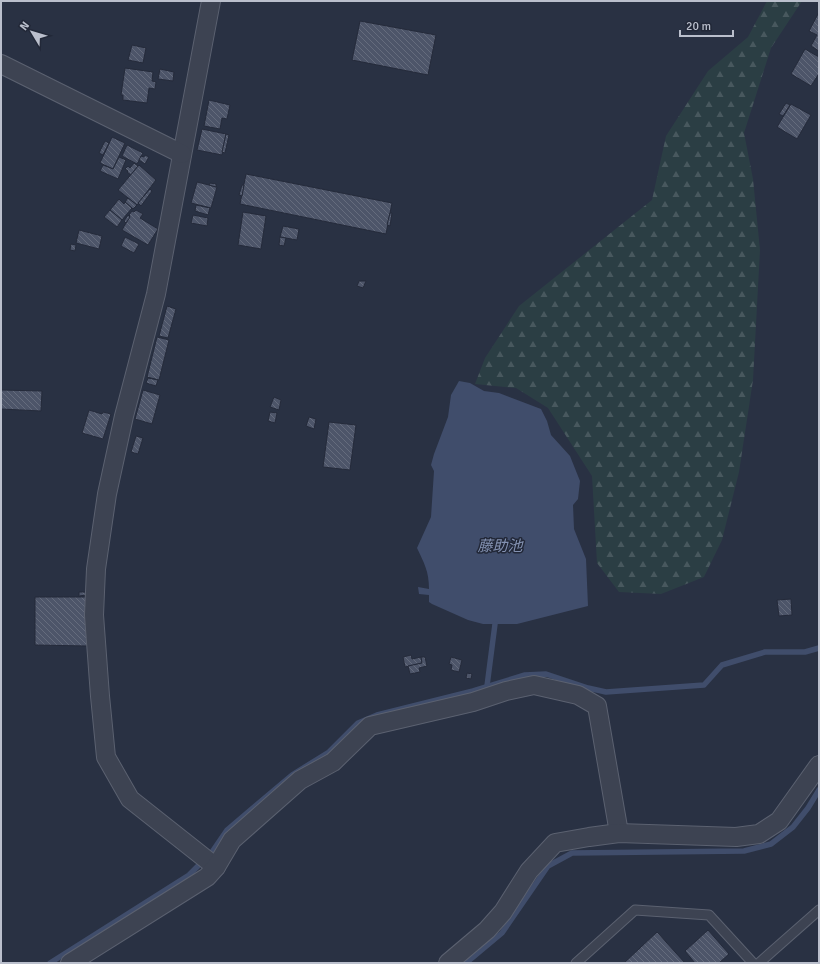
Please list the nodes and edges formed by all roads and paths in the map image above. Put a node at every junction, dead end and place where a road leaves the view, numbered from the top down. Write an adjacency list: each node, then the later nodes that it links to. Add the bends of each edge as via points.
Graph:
1 (211, 1): 3 (street)
2 (1, 64): 3 (street)
3 (182, 154): 6 (street, via 156,294 124,416 107,494 96,569 94,615 106,757 130,798)
4 (819, 765): 5 (street, via 779,822 759,834 736,837)
5 (619, 833): 6 (street, via 597,706 578,695 534,686 370,726 333,762 300,780 232,840); 9 (street, via 554,843 529,871 503,912 487,930)
6 (216, 867): 8 (street, via 207,877)
7 (819, 910): 12 (lane)
8 (70, 963)
9 (448, 963)
10 (576, 963): 11 (lane, via 635,910 709,915)
11 (753, 963)
12 (759, 963)

